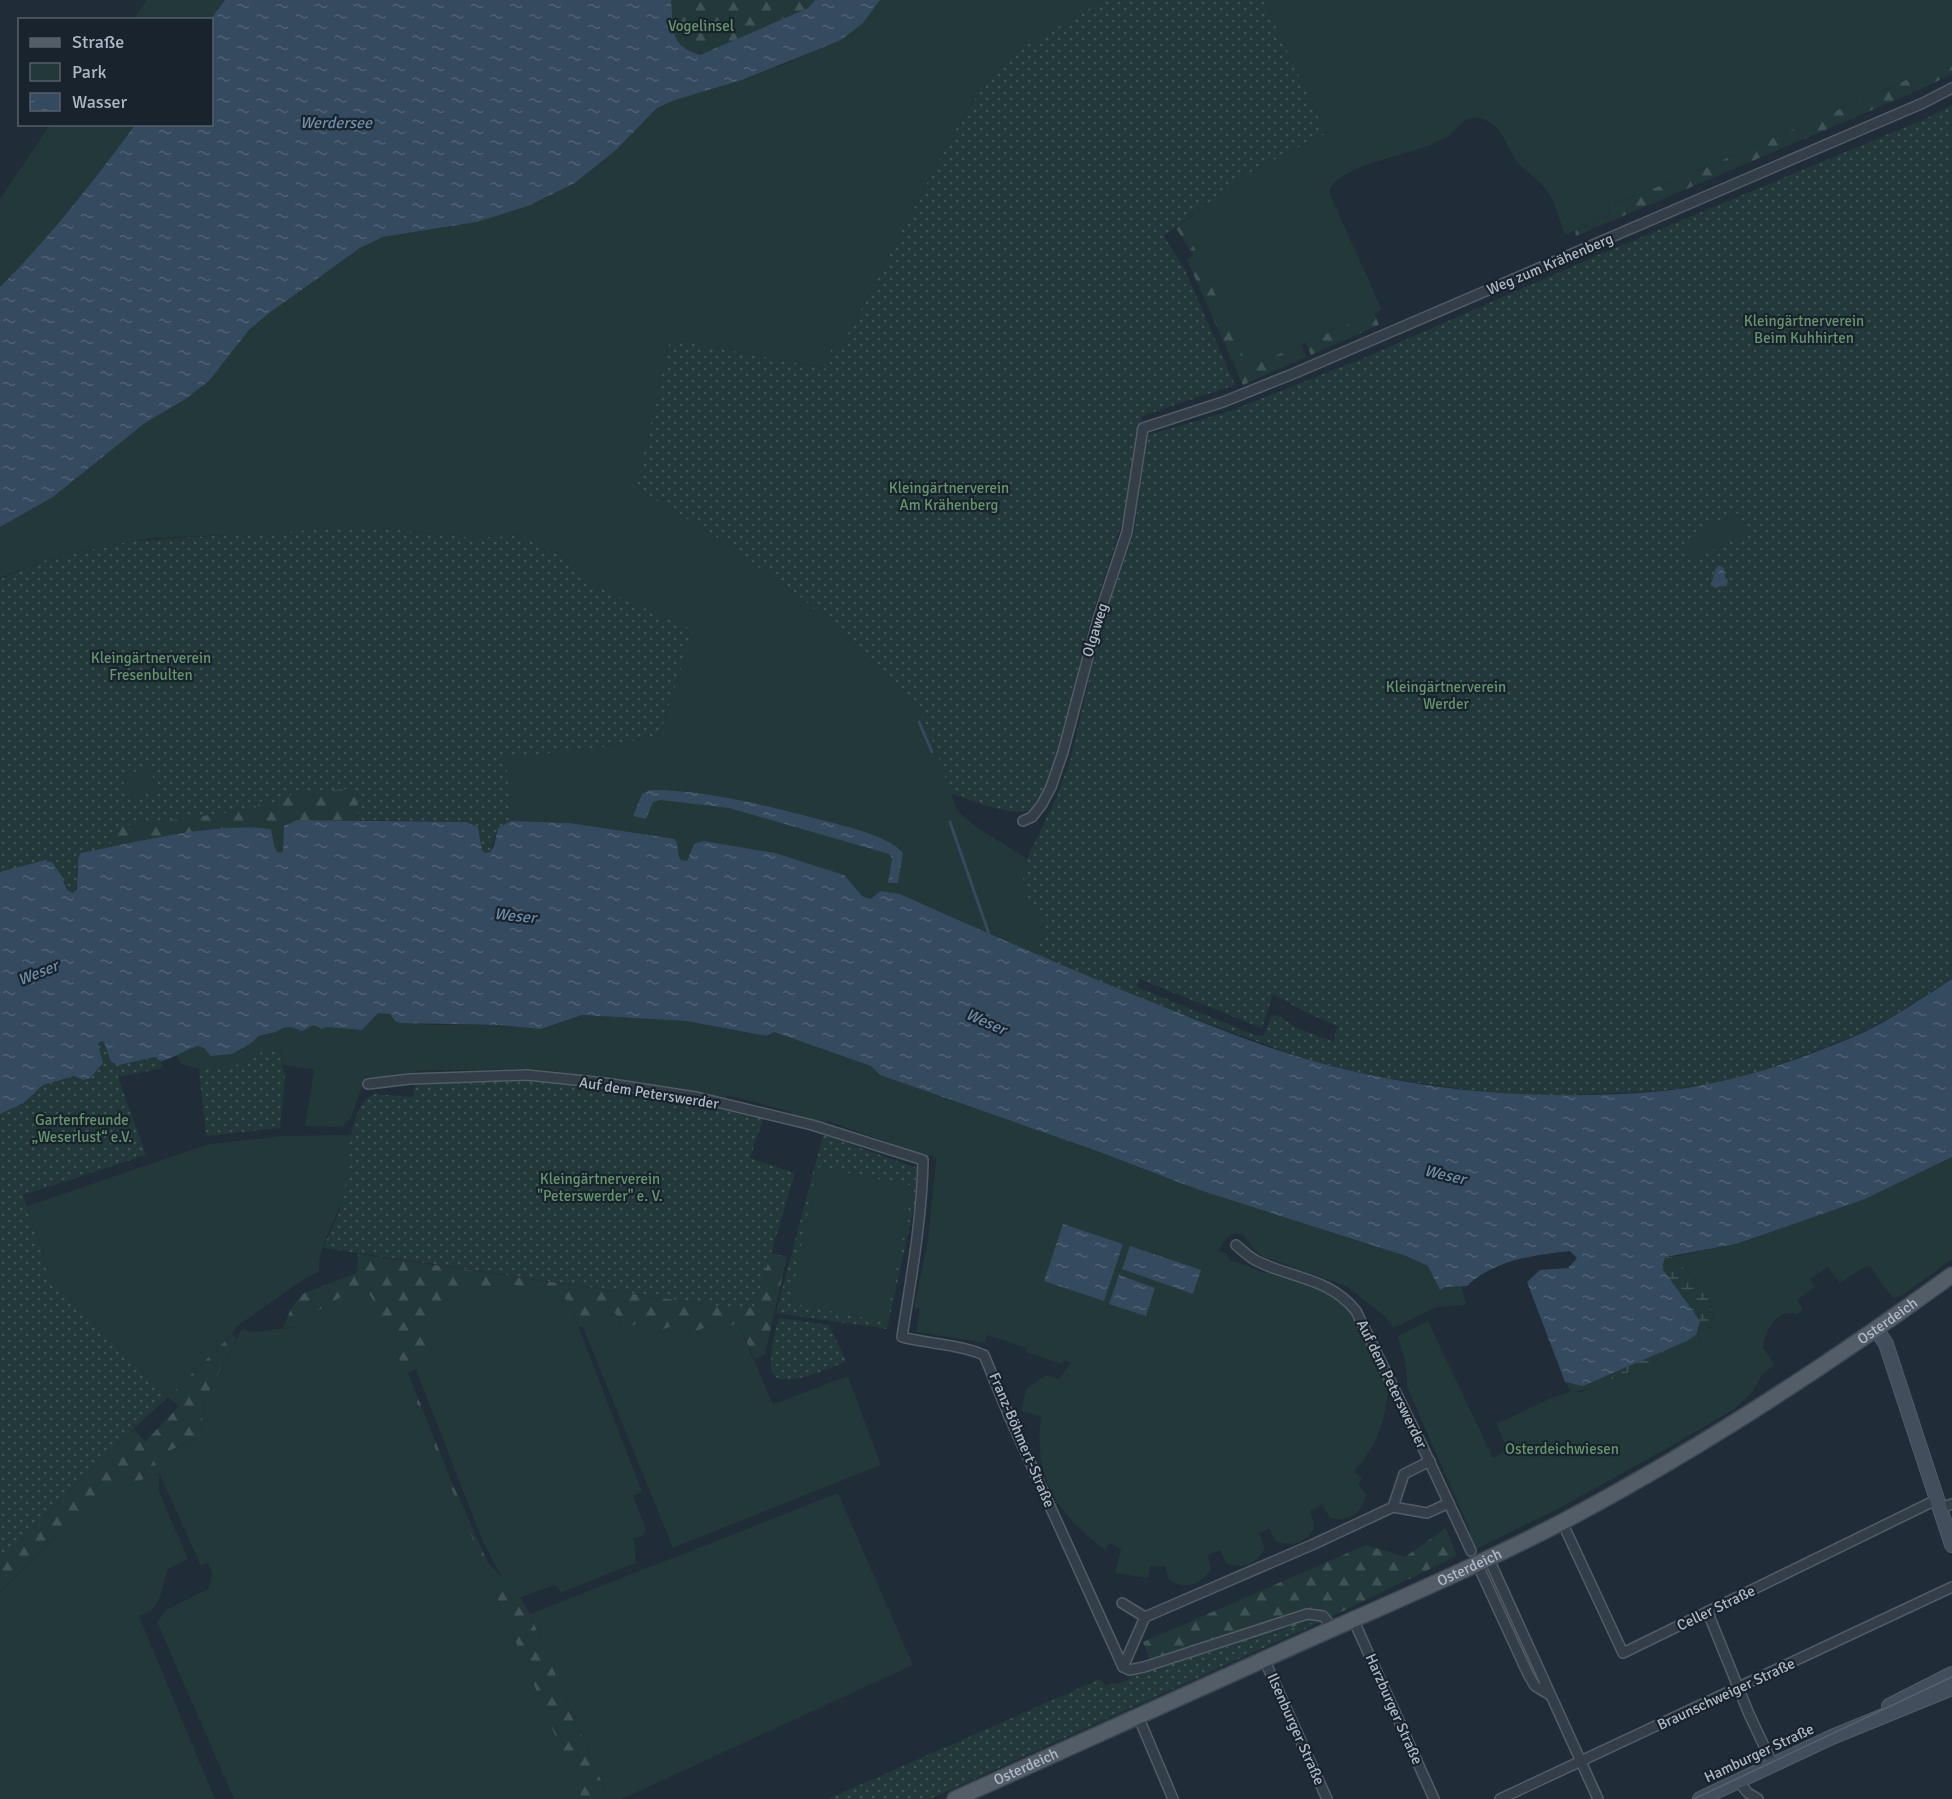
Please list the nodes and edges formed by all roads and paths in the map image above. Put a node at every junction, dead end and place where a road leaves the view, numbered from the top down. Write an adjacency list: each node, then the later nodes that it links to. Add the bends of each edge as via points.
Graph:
1 (1952, 88): 2 (street, Weg zum Krähenberg, via 1296,373)
2 (1143, 428): 3 (street, Olgaweg, via 1127,532 1098,619 1063,752 1042,804 1032,817)
3 (1023, 820)
4 (368, 1084): 5 (street, Auf dem Peterswerder, via 527,1075 605,1083 696,1097 812,1125)
5 (923, 1160): 25 (street, Franz-Böhmert-Straße, via 917,1242 902,1337 984,1355)
6 (1236, 1245): 9 (street, Auf dem Peterswerder, via 1254,1259 1329,1287 1348,1301 1373,1342)
7 (1952, 1275): 8 (main road, Osterdeich)
8 (1876, 1329): 11 (street, via 1886,1344); 13 (main road, Osterdeich, via 1684,1455)
9 (1430, 1461): 10 (street, Auf dem Peterswerder); 12 (street, via 1404,1474)
10 (1449, 1503): 12 (street, via 1427,1513); 15 (street, Auf dem Peterswerder)
11 (1943, 1504): 14 (street); 20 (street, Celler Straße)
12 (1393, 1507): 21 (street)
13 (1562, 1522): 16 (main road, Osterdeich); 20 (street, Celler Straße, via 1623,1653)
14 (1952, 1545)
15 (1471, 1551)
16 (1488, 1557): 22 (main road, Osterdeich); 29 (street)
17 (1481, 1572): 29 (street, via 1528,1674 1535,1686)
18 (1952, 1587): 27 (street, Braunschweiger Straße)
19 (1122, 1603): 21 (street)
20 (1708, 1612): 27 (street)
21 (1145, 1617): 25 (street)
22 (1353, 1619): 23 (main road, Osterdeich); 38 (street, Harzburger Straße)
23 (1333, 1629): 24 (main road, Osterdeich); 25 (street, via 1323,1616 1307,1614 1144,1667)
24 (1264, 1659): 30 (main road, Osterdeich); 37 (street, Ilsenburger Straße)
25 (1123, 1667)
26 (1952, 1674): 31 (street, Hamburger Straße)
27 (1739, 1688): 32 (street, Braunschweiger Straße); 33 (street)
28 (1952, 1688): 31 (street, Hamburger Straße)
29 (1550, 1695): 32 (street)
30 (1138, 1716): 35 (main road, Osterdeich); 36 (street)
31 (1832, 1737): 33 (street, Hamburger Straße)
32 (1580, 1761): 39 (street, Braunschweiger Straße); 40 (street)
33 (1773, 1765): 34 (street, Hamburger Straße)
34 (1737, 1781): 41 (street, Hamburger Straße); 42 (street)
35 (955, 1799)
36 (1173, 1799)
37 (1327, 1799)
38 (1434, 1799)
39 (1500, 1799)
40 (1598, 1799)
41 (1700, 1799)
42 (1758, 1799)

